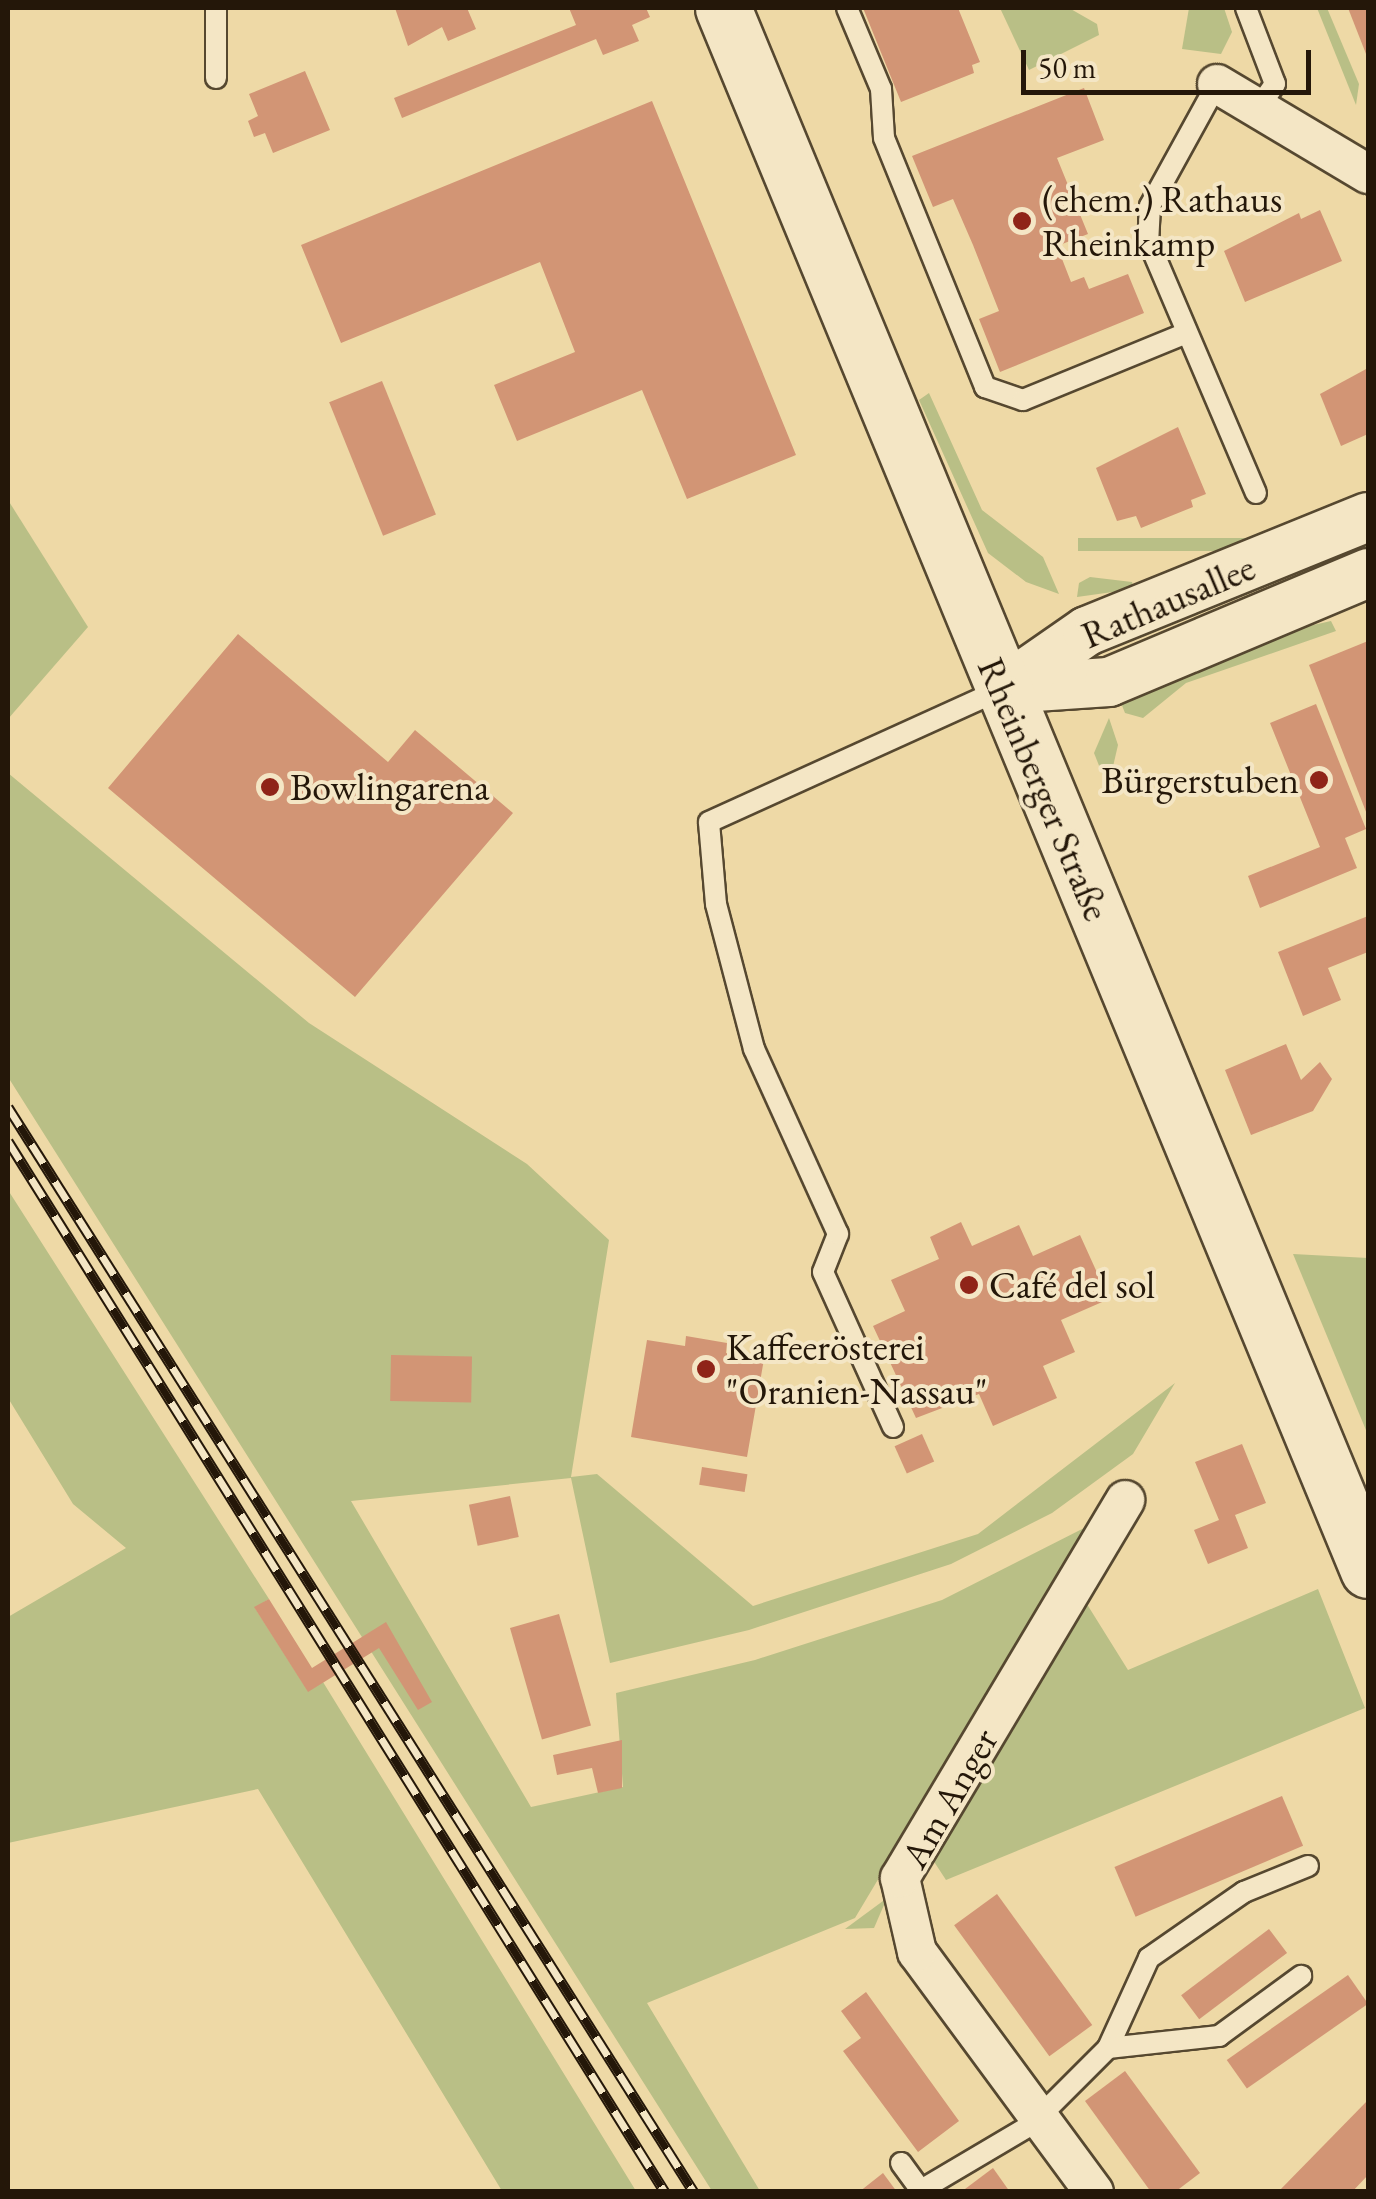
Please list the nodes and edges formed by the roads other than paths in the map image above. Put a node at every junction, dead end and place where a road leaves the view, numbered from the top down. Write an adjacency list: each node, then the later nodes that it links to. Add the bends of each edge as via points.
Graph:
1 (216, 8): 5 (lane)
2 (723, 8): 13 (main road, Rheinberger Straße)
3 (847, 8): 9 (lane, via 881,89 884,138 986,386 1022,400)
4 (1246, 8): 7 (lane, via 1275,84)
5 (216, 78)
6 (1218, 84): 7 (street); 9 (lane, via 1150,206 1148,240)
7 (1258, 108): 8 (street)
8 (1368, 174)
9 (1186, 334): 10 (lane)
10 (1256, 493)
11 (1368, 517): 13 (street, Rathausallee, via 1087,631)
12 (1368, 573): 13 (street, Rathausallee, via 1109,682)
13 (1002, 690): 14 (lane, via 708,822 716,904 754,1049 838,1234 823,1272); 16 (main road, Rheinberger Straße)
14 (893, 1427)
15 (1125, 1500): 20 (street, Am Anger, via 900,1878 917,1952)
16 (1368, 1570)
17 (1308, 1866): 19 (lane, via 1244,1892 1149,1958)
18 (1301, 1976): 19 (lane, via 1219,2036)
19 (1108, 2048): 20 (lane)
20 (1040, 2118): 22 (lane); 23 (street, Am Anger)
21 (901, 2163): 22 (lane)
22 (922, 2191)
23 (1094, 2192)

